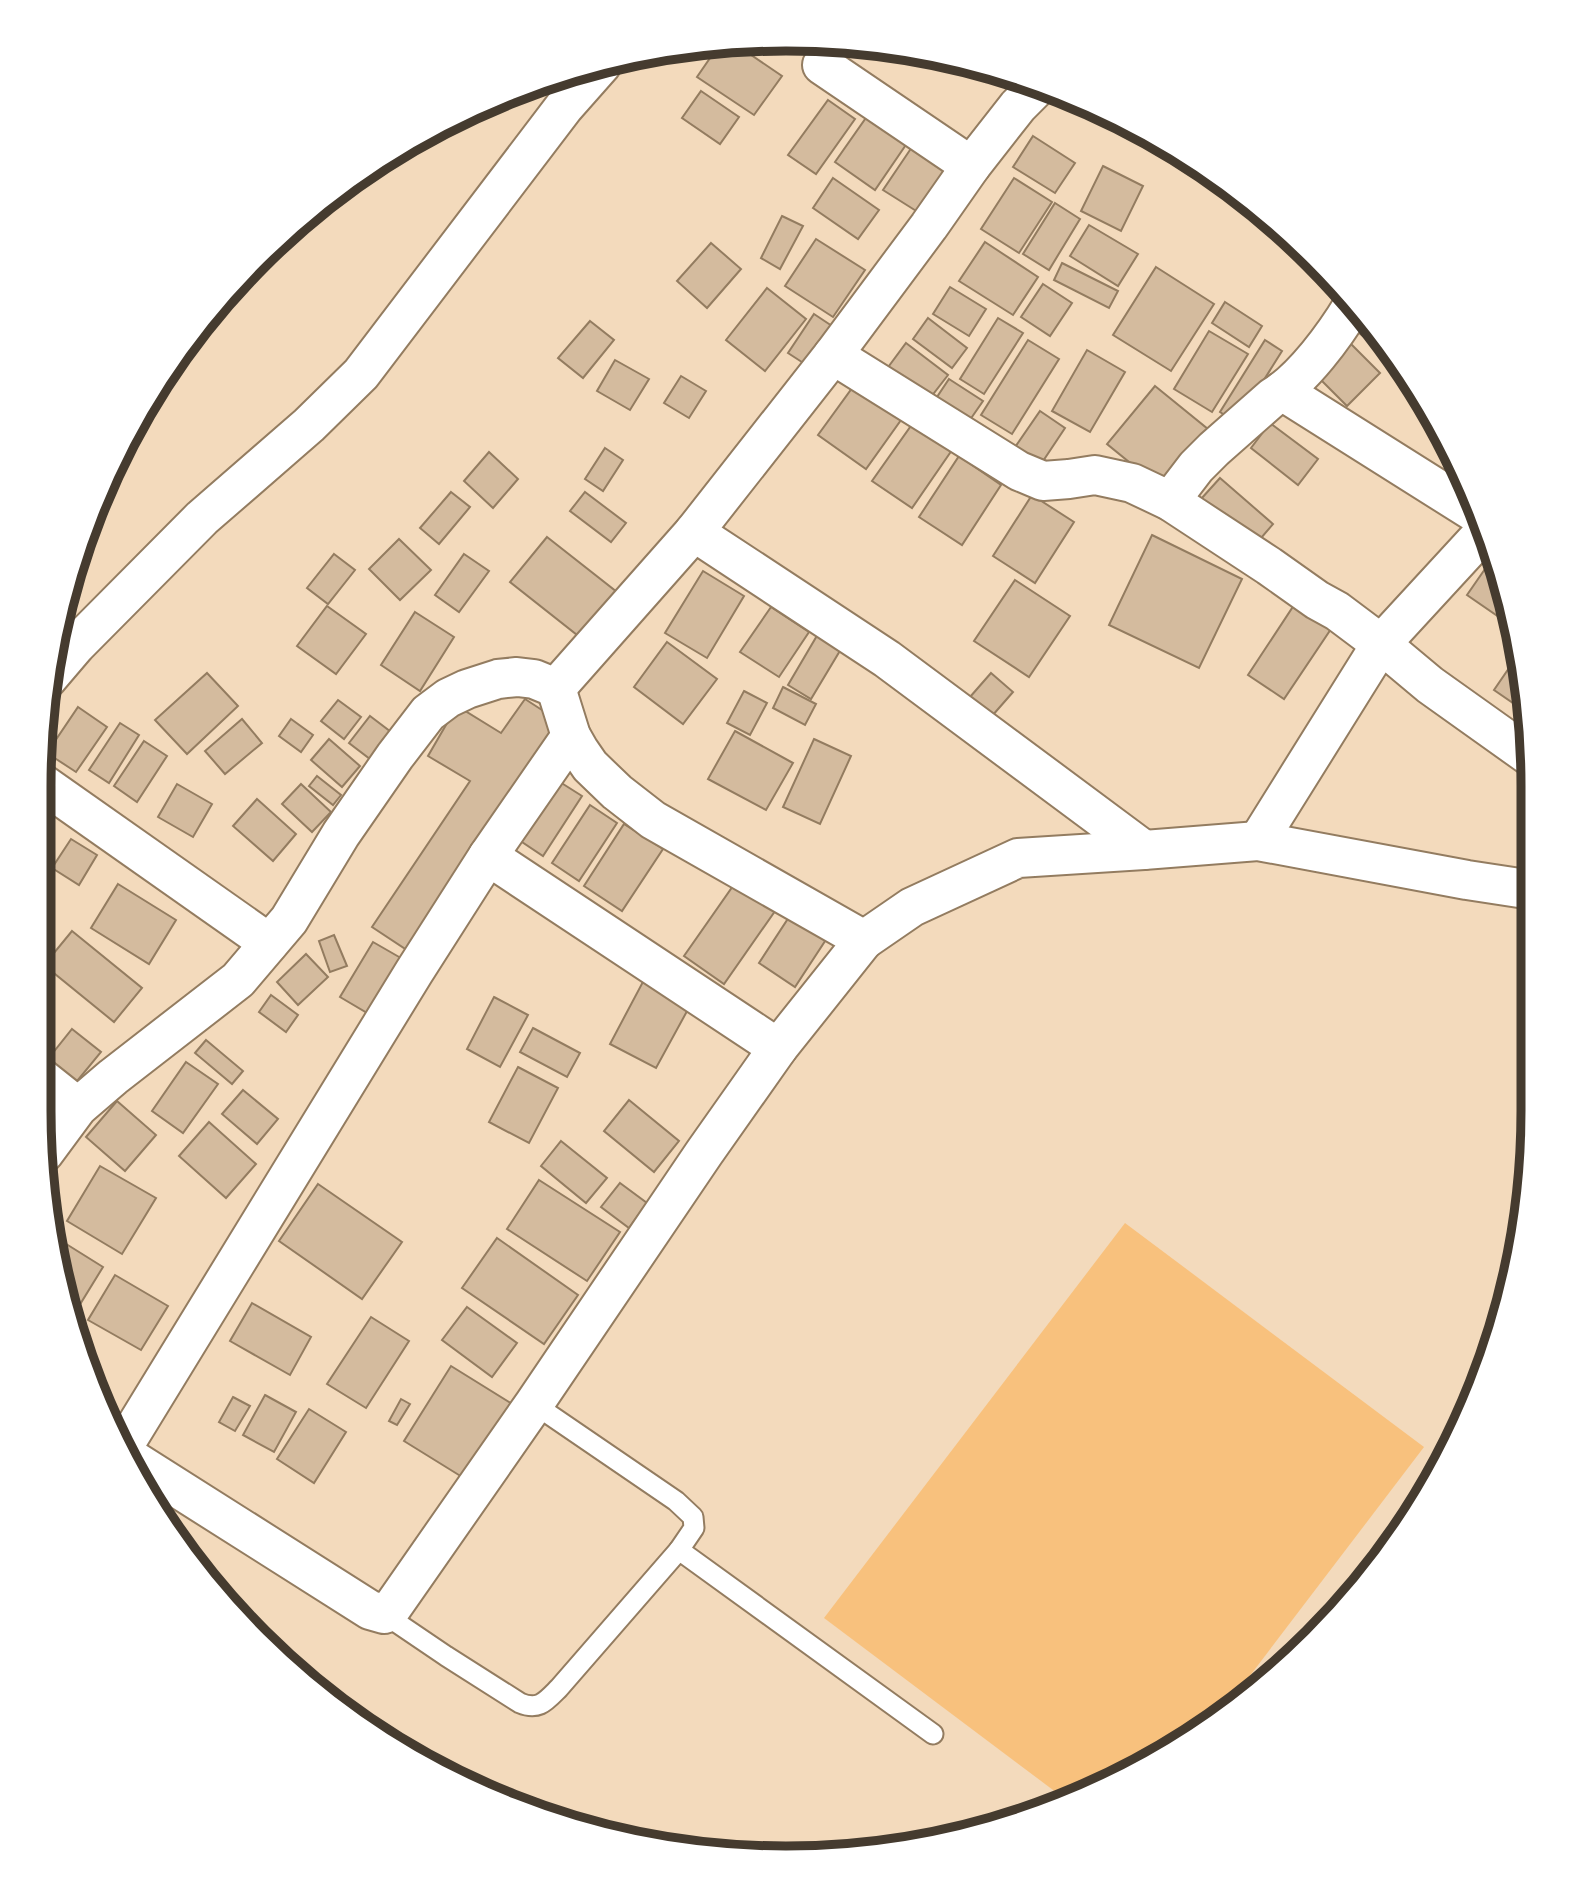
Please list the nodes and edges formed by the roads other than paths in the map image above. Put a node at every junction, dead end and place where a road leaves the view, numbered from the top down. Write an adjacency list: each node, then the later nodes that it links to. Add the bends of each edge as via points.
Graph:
1 (822, 65): 4 (street)
2 (590, 78): 13 (street, via 360,374 202,518)
3 (1031, 93): 4 (street)
4 (971, 166): 6 (street)
5 (1348, 312): 7 (street, via 1305,370)
6 (833, 355): 8 (street, via 1019,471 1043,481 1095,475 1132,483); 10 (street)
7 (1282, 391): 8 (street, via 1214,449); 9 (street)
8 (1170, 501): 12 (street)
9 (1466, 507)
10 (694, 532): 14 (street); 19 (street, via 887,659)
11 (1478, 539): 12 (street)
12 (1381, 643): 16 (street, via 1430,685); 18 (street)
13 (62, 662)
14 (556, 688): 15 (street); 23 (street, via 534,679 498,679 448,698 428,713)
15 (571, 736): 20 (street); 22 (street, via 590,766 653,820)
16 (1520, 749)
17 (51, 790): 23 (street)
18 (1258, 841): 19 (street); 21 (street)
19 (1144, 850): 22 (street, via 1018,858 912,907)
20 (488, 856): 24 (street); 29 (street)
21 (1521, 888)
22 (864, 940): 24 (street)
23 (269, 943): 26 (street, via 238,980)
24 (778, 1048): 28 (street)
25 (51, 1086): 26 (street)
26 (78, 1107): 27 (street)
27 (52, 1143)
28 (534, 1404): 31 (lane, via 693,1517 694,1528); 32 (street, via 395,1606)
29 (128, 1438)
30 (142, 1466): 32 (street, via 370,1610)
31 (679, 1550): 32 (lane, via 559,1688 537,1706 512,1698); 33 (lane)
32 (384, 1614)
33 (933, 1734)

